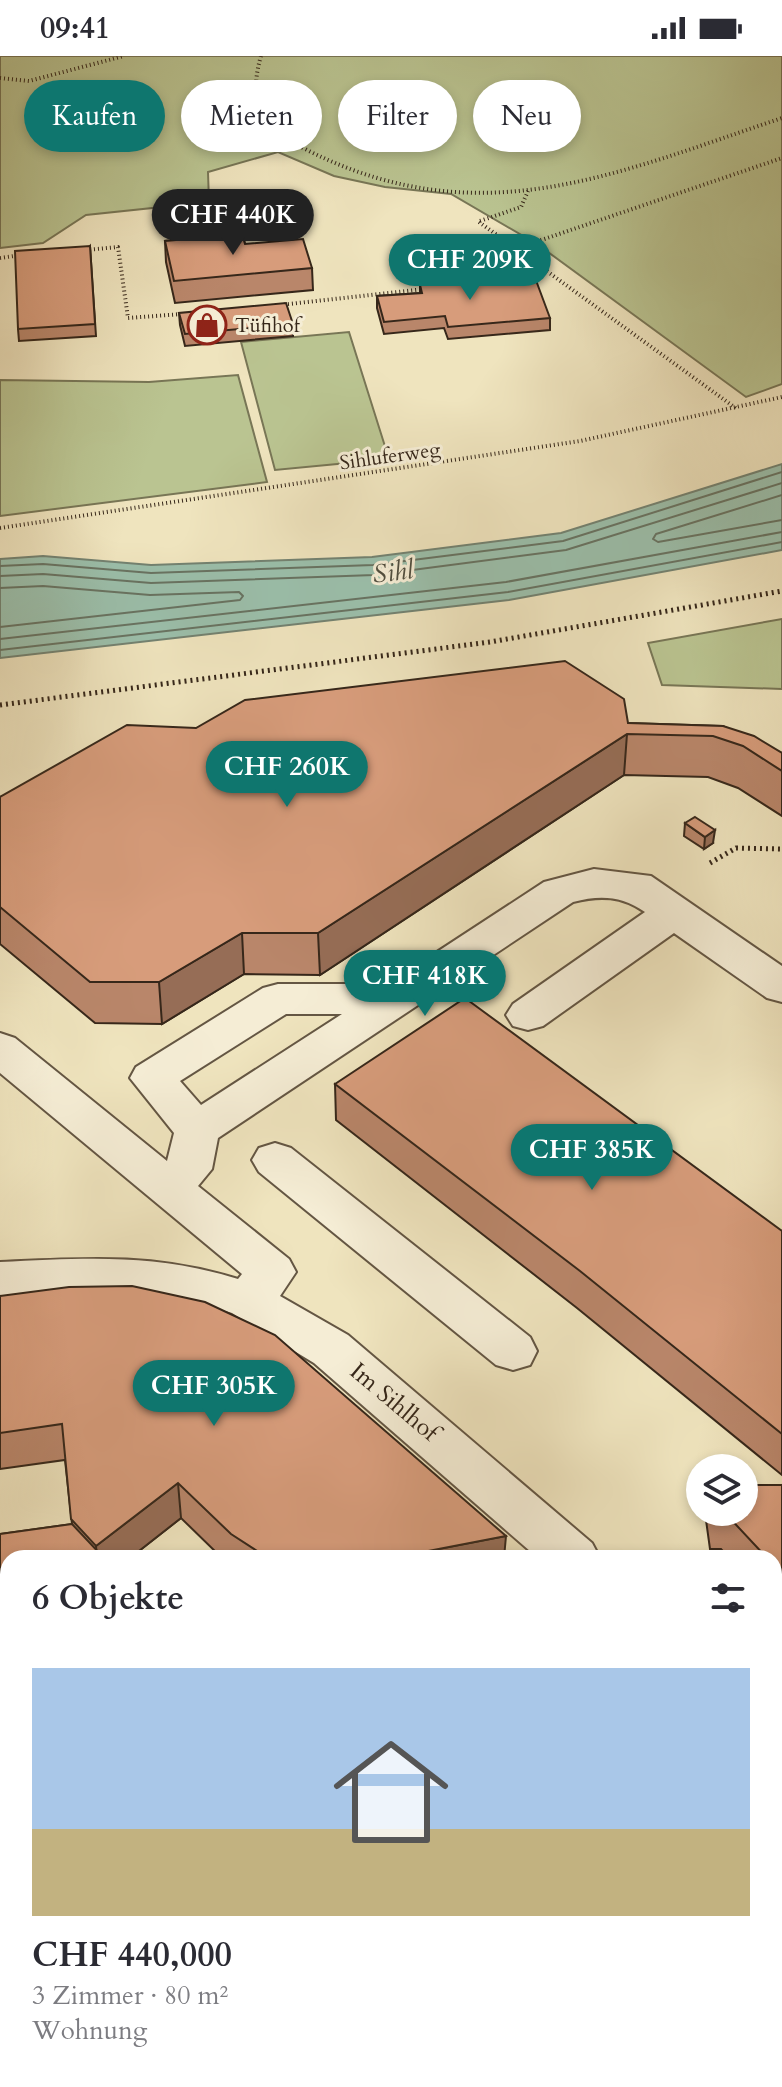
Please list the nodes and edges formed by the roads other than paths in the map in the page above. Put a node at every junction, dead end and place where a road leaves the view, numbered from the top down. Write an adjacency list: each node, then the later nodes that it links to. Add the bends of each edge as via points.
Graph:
1 (673, 913): 2 (street); 3 (street, via 636,886 594,883 559,892); 4 (street)
2 (782, 987)
3 (392, 999): 7 (street); 7 (street, via 278,999 152,1078)
4 (528, 1015)
5 (0, 1049): 7 (street)
6 (275, 1160): 12 (street)
7 (183, 1162): 10 (street, via 272,1272)
8 (129, 1275): 9 (street, Im Sihlhof); 10 (street, Im Sihlhof, via 206,1287); 11 (street)
9 (0, 1280)
10 (248, 1300): 13 (street, Im Sihlhof, via 331,1349)
11 (0, 1305)
12 (513, 1351)
13 (565, 1550)

